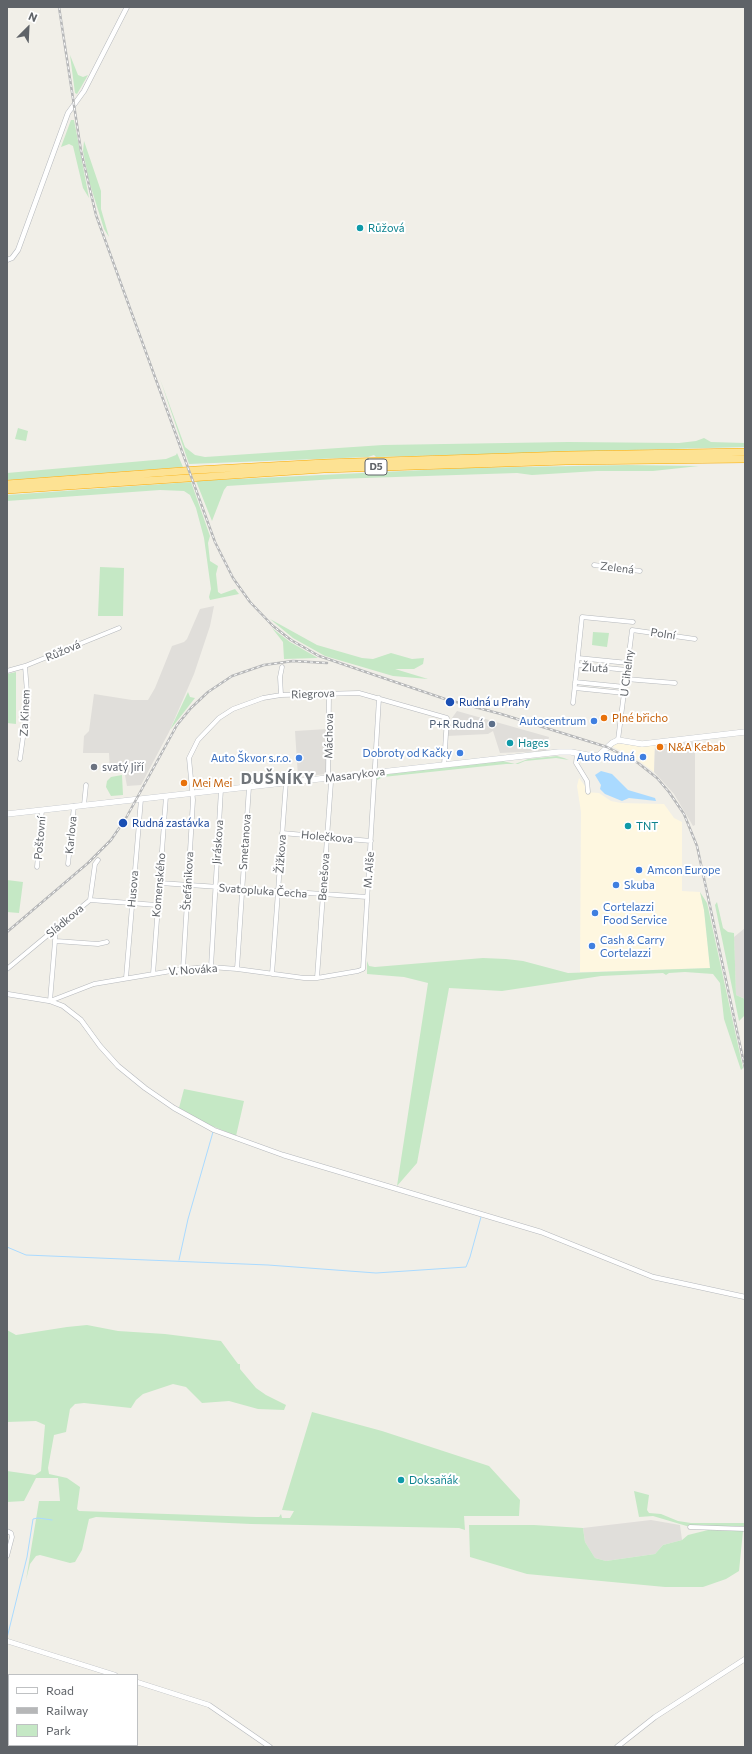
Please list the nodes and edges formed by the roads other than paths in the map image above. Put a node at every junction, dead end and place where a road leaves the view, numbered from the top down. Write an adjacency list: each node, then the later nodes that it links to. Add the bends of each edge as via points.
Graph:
1 (127, 7): 2 (street, via 84,91 68,113 18,250)
2 (7, 260)
3 (745, 452): 5 (highway, D5, via 348,462)
4 (745, 459): 6 (highway, D5, via 566,461 324,469)
5 (7, 484)
6 (7, 490)
7 (594, 565): 8 (street, Zelená)
8 (640, 571)
9 (633, 622): 13 (street, via 582,617)
10 (119, 628): 16 (street, Růžová)
11 (632, 630): 12 (street, Polní); 14 (street, U Cihelny)
12 (694, 639)
13 (578, 658): 14 (street); 15 (street)
14 (628, 663): 18 (street, U Cihelny)
15 (577, 665): 18 (street, Žlutá); 21 (street, Žlutá)
16 (25, 666): 19 (street, Růžová); 33 (street, Za Kinem, via 27,692)
17 (282, 667): 27 (street)
18 (627, 670): 20 (street, U Cihelny)
19 (7, 671)
20 (626, 679): 22 (street); 23 (street, U Cihelny)
21 (575, 682): 23 (street, Žlutá); 24 (street, Žlutá)
22 (675, 683)
23 (625, 687): 25 (street, U Cihelny)
24 (575, 688): 25 (street, Žlutá); 29 (street, Žlutá)
25 (624, 693): 31 (street, U Cihelny)
26 (329, 694): 27 (street, Riegrova); 28 (street, Riegrova, via 359,693); 36 (street, Máchova)
27 (281, 695): 42 (street, Riegrova, via 247,702 233,709 207,729 189,758)
28 (379, 698): 34 (street, Riegrova, via 447,718); 35 (street, M. Alše)
29 (573, 703)
30 (745, 732): 31 (main road, via 642,744)
31 (618, 740): 32 (main road, Masarykova, via 599,755)
32 (577, 754): 34 (main road, Masarykova, via 559,752); 41 (street, via 576,764 587,781)
33 (20, 759)
34 (444, 765): 35 (main road, Masarykova)
35 (376, 772): 36 (main road, Masarykova); 51 (street, M. Alše)
36 (330, 778): 37 (main road, Masarykova); 50 (street, Benešova)
37 (286, 782): 39 (main road, Masarykova); 49 (street, Žižkova)
38 (86, 785): 45 (street)
39 (249, 786): 40 (main road, Masarykova); 58 (street, Smetanova)
40 (222, 789): 42 (main road, Masarykova); 57 (street, Jiráskova)
41 (588, 792)
42 (192, 793): 43 (main road, Masarykova); 56 (street, Štefánikova)
43 (166, 796): 44 (main road, Masarykova); 55 (street, Komenského)
44 (141, 799): 45 (main road, Masarykova); 63 (street, Husova)
45 (84, 805): 46 (main road, Masarykova)
46 (74, 806): 47 (main road, Masarykova); 53 (street, Karlova)
47 (42, 810): 48 (main road, Masarykova); 54 (street, Poštovní)
48 (7, 814)
49 (282, 833): 50 (street, Holečkova); 59 (street, Žižkova)
50 (327, 837): 51 (street, Holečkova); 60 (street, Benešova)
51 (371, 841): 61 (street, M. Alše)
52 (98, 860): 62 (street, via 95,864)
53 (68, 864)
54 (37, 867)
55 (160, 883): 56 (street, Svatopluka Čecha); 64 (street, Komenského)
56 (188, 885): 57 (street, Svatopluka Čecha); 70 (street, Štefánikova)
57 (215, 888): 58 (street, Svatopluka Čecha); 68 (street, Jiráskova)
58 (242, 889): 59 (street, Svatopluka Čecha); 71 (street, Smetanova)
59 (278, 891): 60 (street, Svatopluka Čecha); 74 (street, Žižkova)
60 (323, 895): 61 (street, Svatopluka Čecha); 76 (street, Benešova)
61 (367, 898): 72 (street, M. Alše)
62 (90, 900): 63 (street, Sládkova); 65 (street, Sládkova)
63 (131, 903): 64 (street, Sládkova); 75 (street, Husova)
64 (157, 905): 73 (street, Komenského)
65 (56, 929): 66 (street); 69 (street, Sládkova)
66 (56, 941): 67 (street, via 98,944); 78 (street)
67 (107, 942)
68 (211, 967): 70 (street, V. Nováka); 71 (street, V. Nováka)
69 (7, 969)
70 (183, 969): 73 (street, V. Nováka)
71 (237, 969): 74 (street, V. Nováka)
72 (363, 969): 76 (street, V. Nováka)
73 (153, 974): 75 (street, V. Nováka)
74 (272, 974): 76 (street, V. Nováka)
75 (126, 978): 78 (street, V. Nováka, via 94,984)
76 (318, 978)
77 (7, 994): 78 (street)
78 (50, 1001): 79 (street, via 72,1011 118,1066 145,1088 174,1108 214,1130 283,1155 541,1232 653,1277)
79 (745, 1297)
80 (690, 1527): 81 (street)
81 (745, 1530)
82 (7, 1532): 83 (street, via 11,1533 12,1537)
83 (7, 1556)
84 (7, 1641): 86 (street)
85 (745, 1659): 89 (street, via 654,1717)
86 (112, 1674)
87 (138, 1682): 88 (street, via 209,1705)
88 (270, 1747)
89 (617, 1747)

